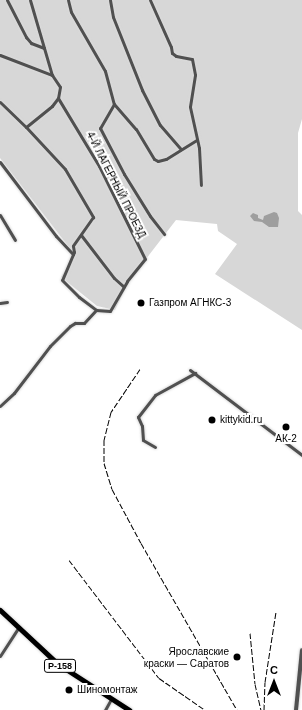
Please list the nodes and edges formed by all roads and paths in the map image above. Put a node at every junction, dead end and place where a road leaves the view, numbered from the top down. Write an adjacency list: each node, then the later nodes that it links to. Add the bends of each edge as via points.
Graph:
1 (7, 0): 6 (street, via 26,37 31,43)
2 (30, 0): 6 (street)
3 (68, 0): 11 (street, via 71,12 106,71)
4 (110, 0): 14 (street, via 113,17 142,90 160,125)
5 (150, 0): 13 (street, via 172,53 192,59 195,75 190,107)
6 (44, 48): 8 (street)
7 (0, 56): 8 (street)
8 (52, 75): 9 (street, via 60,87)
9 (58, 98): 12 (street, via 52,106); 22 (street, 4-Й ЛАГЕРНЫЙ ПРОЕЗД, via 99,166 145,259)
10 (0, 102): 12 (street, via 16,115)
11 (114, 104): 14 (street, via 136,129 154,159 166,159); 19 (street, via 100,128 124,174)
12 (25, 127): 18 (street, via 64,169 91,212 93,217)
13 (196, 140): 14 (street); 16 (street)
14 (181, 149)
15 (0, 162): 21 (street, via 56,236)
16 (201, 185)
17 (0, 215): 20 (street)
18 (81, 234): 21 (street, via 73,246); 22 (street, via 114,278)
19 (164, 234)
20 (15, 240)
21 (73, 254): 25 (street, via 62,280)
22 (124, 287): 25 (street, via 110,311)
23 (7, 302): 24 (street)
24 (0, 303)
25 (96, 310): 28 (street, via 84,323 70,326 50,346 14,393)
26 (190, 370): 27 (street)
27 (195, 374): 29 (street, via 155,395 138,417 143,440); 30 (street)
28 (0, 406)
29 (154, 447)
30 (302, 455)
31 (0, 610): 32 (main road, Р-158)
32 (19, 628): 34 (street); 35 (main road, Р-158, via 58,664)
33 (302, 650): 38 (street)
34 (0, 656)
35 (111, 699): 36 (street); 37 (main road, Р-158)
36 (105, 710)
37 (128, 710)
38 (296, 710)

